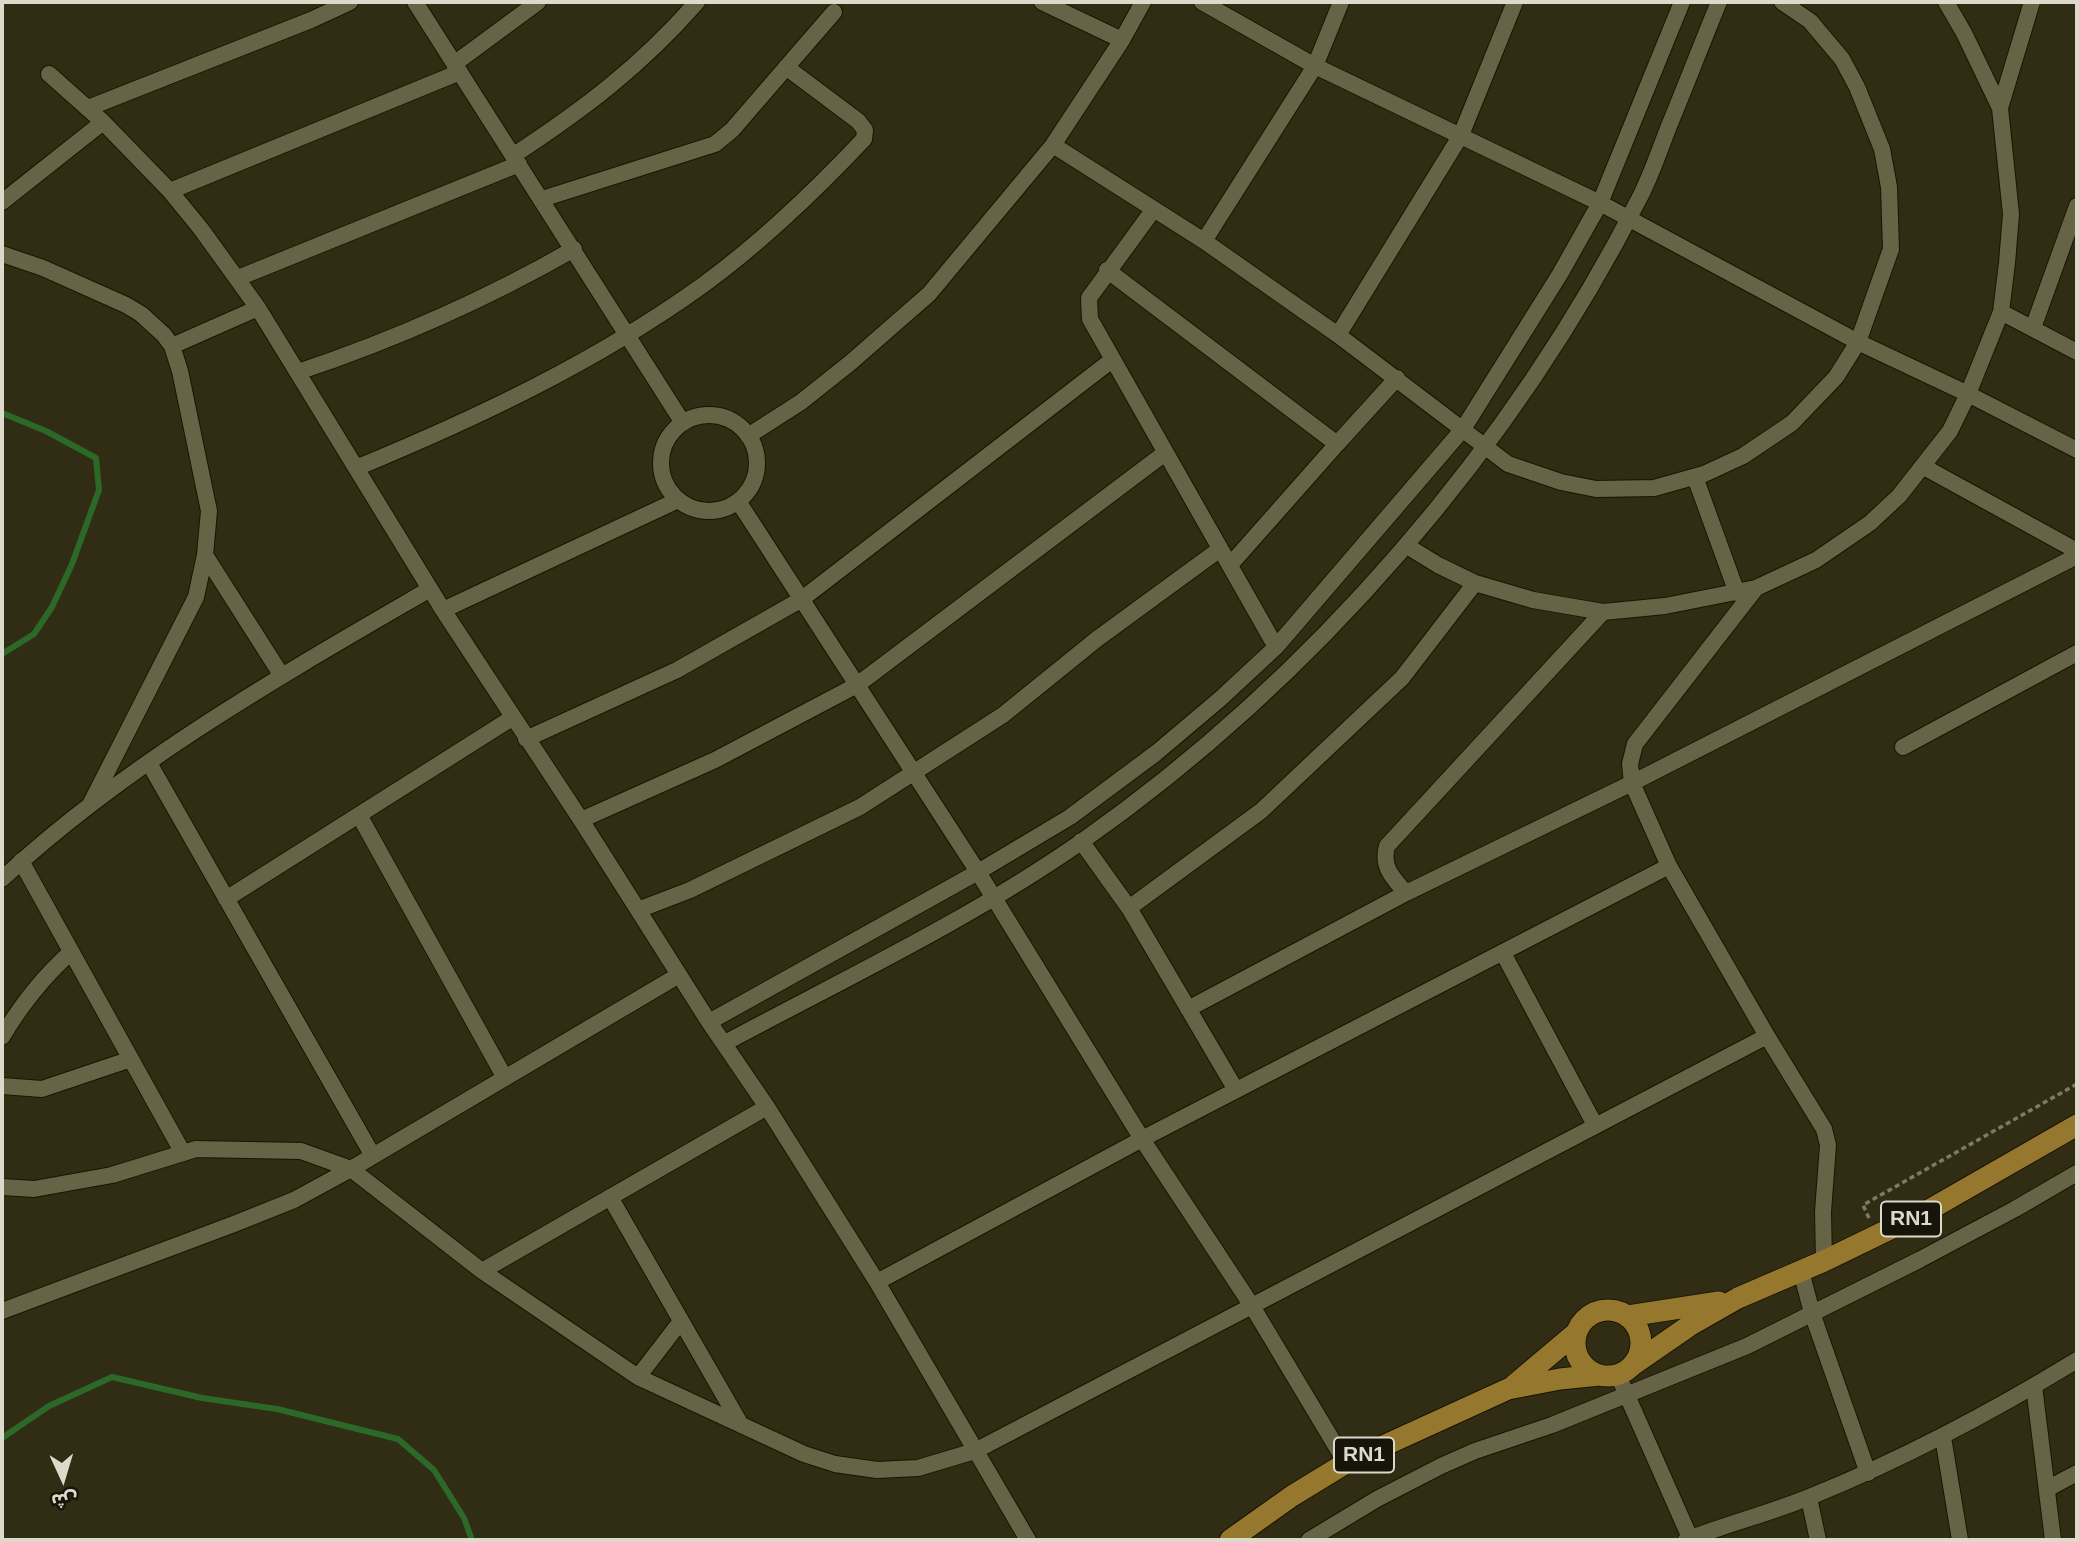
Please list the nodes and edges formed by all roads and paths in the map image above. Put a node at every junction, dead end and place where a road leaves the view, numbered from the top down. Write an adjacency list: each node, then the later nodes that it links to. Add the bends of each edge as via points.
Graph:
1 (350, 2): 21 (street)
2 (415, 2): 19 (street)
3 (538, 2): 19 (street)
4 (697, 2): 26 (street, via 625,76)
5 (1042, 2): 16 (street)
6 (1143, 2): 16 (street)
7 (1202, 2): 17 (street)
8 (1341, 2): 17 (street)
9 (1515, 2): 24 (street)
10 (1682, 2): 30 (street)
11 (1719, 2): 33 (street, via 1643,193)
12 (1782, 2): 44 (street, via 1810,21 1842,59 1882,149 1889,187 1891,248)
13 (1946, 2): 22 (street)
14 (2032, 2): 22 (street)
15 (834, 12): 18 (street)
16 (1122, 40): 25 (street)
17 (1315, 66): 24 (street); 34 (street)
18 (786, 67): 28 (street, via 715,144); 42 (street, via 863,125 864,139 740,256)
19 (457, 68): 26 (street); 27 (street)
20 (49, 74): 21 (street)
21 (88, 108): 23 (street)
22 (2000, 108): 40 (street, via 2011,214)
23 (103, 122): 27 (street); 29 (street)
24 (1461, 135): 30 (street); 43 (street)
25 (1053, 145): 32 (street); 53 (street, via 929,294 811,394)
26 (517, 160): 28 (street); 38 (street)
27 (170, 191): 38 (street)
28 (542, 199): 35 (street)
29 (2, 202)
30 (1600, 202): 33 (street); 52 (street)
31 (2077, 206): 41 (street)
32 (1154, 209): 34 (street); 37 (street)
33 (1629, 217): 44 (street); 55 (street, via 1597,276)
34 (1204, 241): 43 (street)
35 (574, 249): 42 (street); 48 (street, via 430,323)
36 (2, 254): 45 (street, via 126,305 155,326)
37 (1107, 270): 47 (street, via 1088,305 1094,329); 54 (street)
38 (238, 278): 39 (street)
39 (258, 308): 45 (street); 48 (street)
40 (2001, 312): 41 (street); 50 (street)
41 (2033, 328): 46 (street)
42 (628, 335): 51 (street); 59 (street, via 493,408)
43 (1338, 335): 49 (street)
44 (1858, 342): 50 (street); 60 (street, via 1836,377 1792,423 1743,456)
45 (172, 346): 66 (street, via 209,512)
46 (2077, 352)
47 (1112, 360): 57 (street); 72 (street)
48 (298, 372): 59 (street)
49 (1397, 379): 52 (street); 54 (street)
50 (1968, 394): 56 (street); 58 (street, via 1950,431)
51 (683, 423): 53 (street, via 714,415 739,426); 61 (street, via 665,442 661,458 668,488)
52 (1463, 429): 55 (street); 75 (street)
53 (748, 436): 62 (street, via 757,463 748,491)
54 (1337, 444): 67 (street)
55 (1485, 446): 60 (street, via 1508,464 1597,489 1654,488); 63 (street)
56 (2077, 450)
57 (1165, 453): 64 (street); 78 (street)
58 (1924, 467): 65 (street); 69 (street, via 1870,523 1816,559)
59 (356, 468): 70 (street)
60 (1695, 477): 71 (street)
61 (678, 500): 62 (street, via 708,511); 73 (street)
62 (738, 501): 72 (street)
63 (1408, 546): 68 (street); 88 (street, via 1241,715)
64 (1220, 549): 67 (street); 83 (street, via 1003,715)
65 (2077, 554): 84 (street)
66 (205, 555): 77 (street); 85 (street, via 196,597)
67 (1230, 565): 75 (street)
68 (1475, 583): 74 (street, via 1533,600); 96 (street, via 1402,678 1261,811)
69 (1756, 588): 71 (street); 84 (street, via 1635,744)
70 (430, 589): 73 (street); 77 (street)
71 (1737, 593): 74 (street)
72 (802, 599): 78 (street); 80 (street, via 677,670)
73 (443, 610): 79 (street)
74 (1603, 612): 93 (street, via 1387,846 1385,865)
75 (1276, 647): 91 (street, via 1156,752 1070,817)
76 (2077, 653): 81 (street)
77 (282, 676): 82 (street)
78 (857, 685): 83 (street); 87 (street, via 715,760)
79 (512, 718): 80 (street); 86 (street)
80 (526, 739): 87 (street)
81 (1903, 747)
82 (149, 763): 85 (street); 95 (street)
83 (914, 772): 91 (street); 97 (street, via 860,807 690,890)
84 (1632, 783): 90 (street); 93 (street)
85 (91, 803): 89 (street)
86 (359, 815): 95 (street); 107 (street)
87 (580, 820): 97 (street)
88 (1081, 841): 94 (street); 96 (street)
89 (21, 861): 92 (street); 98 (street)
90 (1669, 866): 99 (street); 103 (street)
91 (978, 872): 94 (street); 102 (street)
92 (2, 879)
93 (1406, 893): 101 (street)
94 (995, 898): 105 (street); 114 (street)
95 (226, 899): 116 (street)
96 (1129, 908): 101 (street)
97 (638, 910): 100 (street)
98 (71, 952): 104 (street, via 46,975); 106 (street)
99 (1503, 953): 110 (street); 112 (street)
100 (679, 975): 102 (street); 107 (street)
101 (1188, 1009): 110 (street)
102 (709, 1022): 105 (street)
103 (1767, 1036): 112 (street); 122 (street, via 1825,1129)
104 (2, 1037)
105 (725, 1043): 111 (street)
106 (131, 1059): 109 (street, via 42,1089); 115 (street)
107 (505, 1078): 116 (street)
108 (2077, 1084): 121 (path)
109 (2, 1086)
110 (1236, 1090): 114 (street)
111 (767, 1107): 120 (street); 125 (street)
112 (1595, 1125): 127 (street)
113 (2077, 1125): 122 (main road, RN1, via 1929,1210)
114 (1143, 1139): 125 (street); 127 (street)
115 (183, 1153): 117 (street, via 195,1149 301,1151); 119 (street, via 99,1177 34,1189)
116 (373, 1156): 117 (street)
117 (351, 1169): 123 (street); 128 (street, via 294,1200)
118 (2077, 1173): 129 (street)
119 (2, 1187)
120 (610, 1197): 123 (street); 131 (street)
121 (1863, 1205)
122 (1824, 1261): 124 (main road, RN1)
123 (482, 1271): 134 (street)
124 (1801, 1271): 126 (main road, RN1); 129 (street)
125 (877, 1282): 140 (street)
126 (1738, 1298): 130 (main road, RN1); 135 (main road, RN1, via 1689,1326)
127 (1252, 1306): 140 (street); 141 (street)
128 (2, 1311)
129 (1812, 1313): 135 (street, via 1747,1346); 142 (street)
130 (1628, 1317): 132 (main road, RN1, via 1598,1311); 135 (main road, via 1641,1348)
131 (681, 1321): 134 (street); 138 (street)
132 (1577, 1332): 135 (main road, via 1576,1354 1581,1363 1590,1371); 137 (main road, RN1)
133 (2077, 1360): 136 (street)
134 (638, 1377): 138 (street)
135 (1619, 1377): 137 (main road, RN1, via 1560,1379); 148 (street, via 1552,1424 1441,1466); 149 (street)
136 (2034, 1386): 139 (street); 144 (street)
137 (1508, 1389): 141 (main road, RN1)
138 (741, 1425): 140 (street, via 804,1454 877,1470 918,1468)
139 (1943, 1437): 142 (street); 151 (street)
140 (975, 1451): 146 (street)
141 (1346, 1463): 147 (main road, RN1)
142 (1868, 1472): 145 (street)
143 (2077, 1473): 144 (street)
144 (2047, 1489): 152 (street)
145 (1809, 1497): 149 (street); 150 (street)
146 (1028, 1540)
147 (1230, 1540)
148 (1309, 1540)
149 (1689, 1540)
150 (1818, 1540)
151 (1960, 1540)
152 (2053, 1540)

